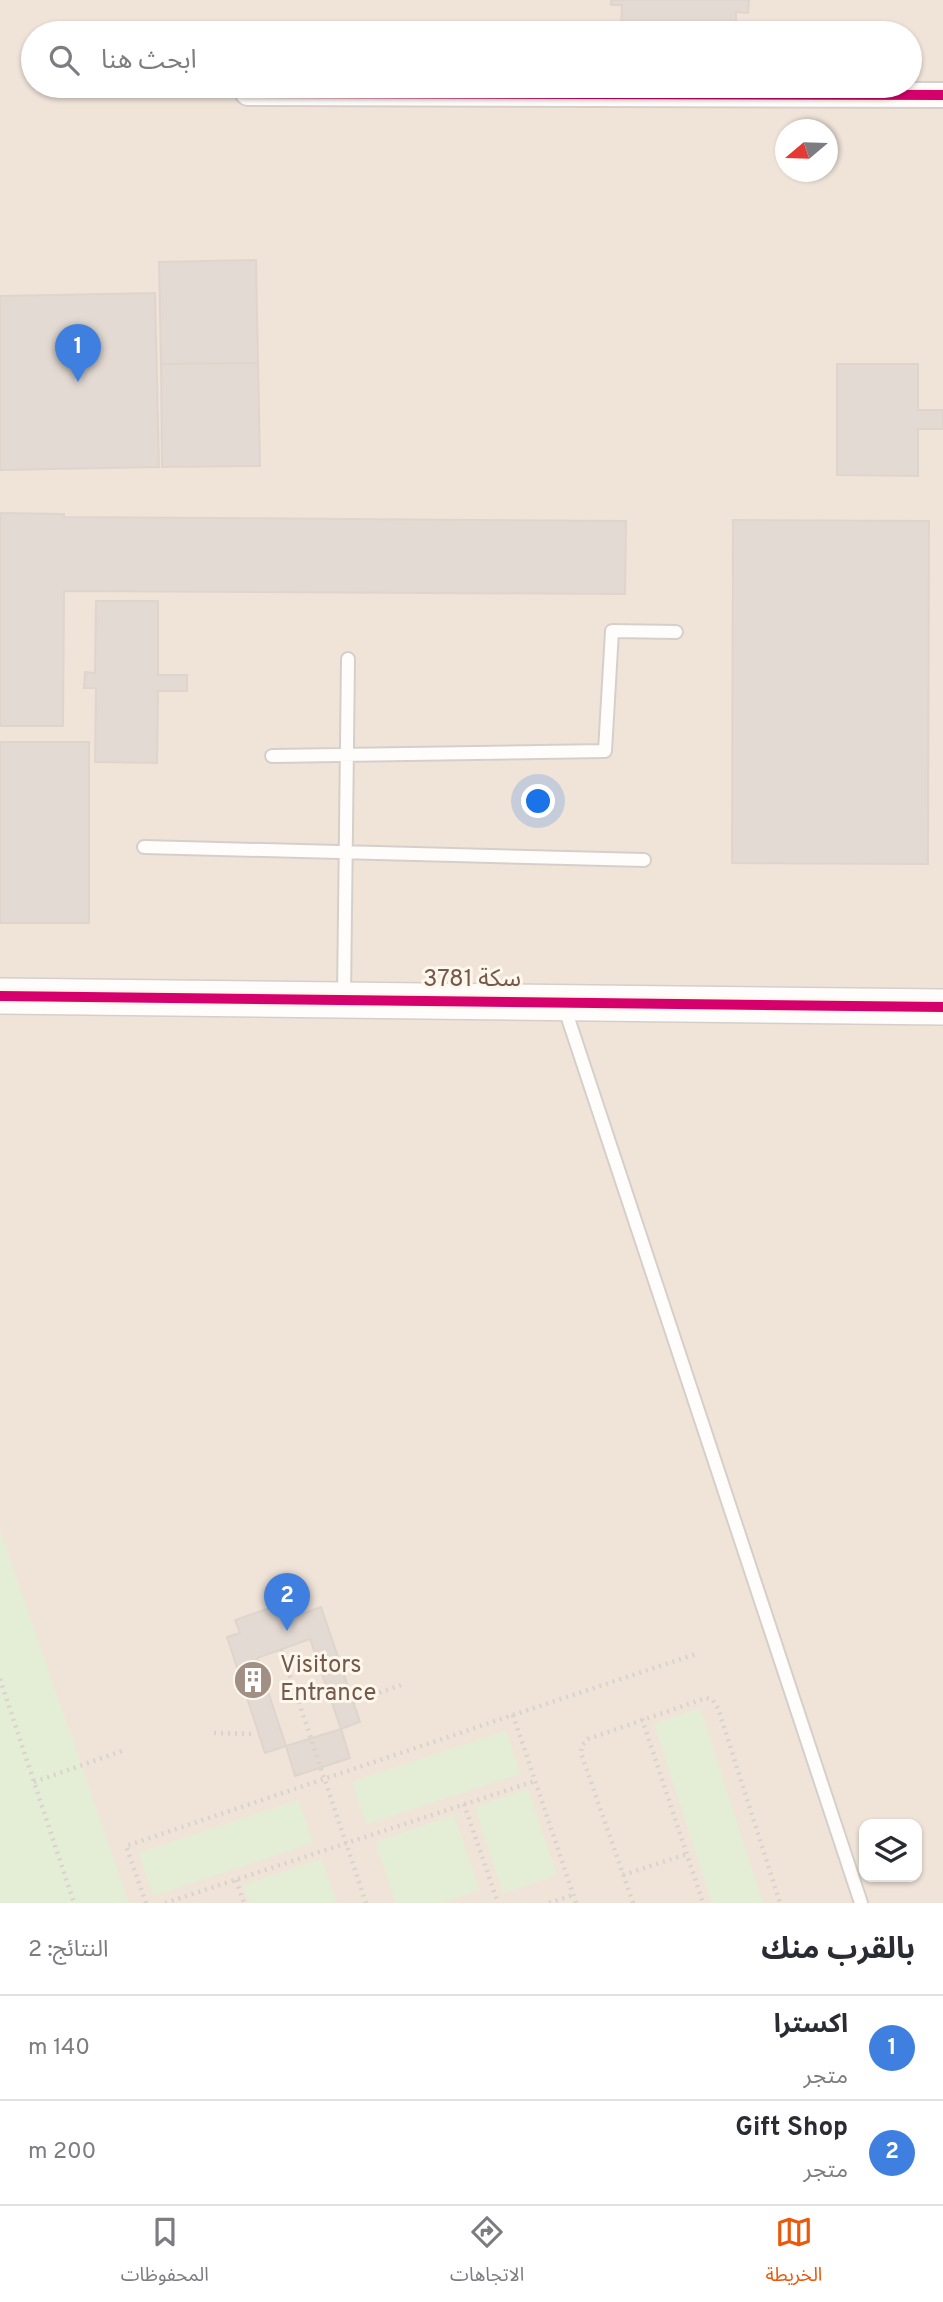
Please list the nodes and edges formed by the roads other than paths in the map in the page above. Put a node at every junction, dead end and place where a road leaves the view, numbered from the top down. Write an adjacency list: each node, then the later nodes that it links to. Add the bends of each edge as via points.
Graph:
1 (922, 95): 2 (street)
2 (943, 95)
3 (676, 632): 5 (lane, via 612,631 605,751)
4 (348, 659): 5 (lane)
5 (347, 755): 6 (lane); 8 (lane)
6 (272, 756)
7 (144, 847): 8 (lane)
8 (346, 850): 9 (lane); 11 (lane)
9 (644, 860)
10 (0, 996): 11 (street, سكة 3781)
11 (344, 1000): 12 (street, سكة 3781)
12 (562, 1002): 13 (street, سكة 3781); 14 (lane)
13 (943, 1007)
14 (861, 1903)

